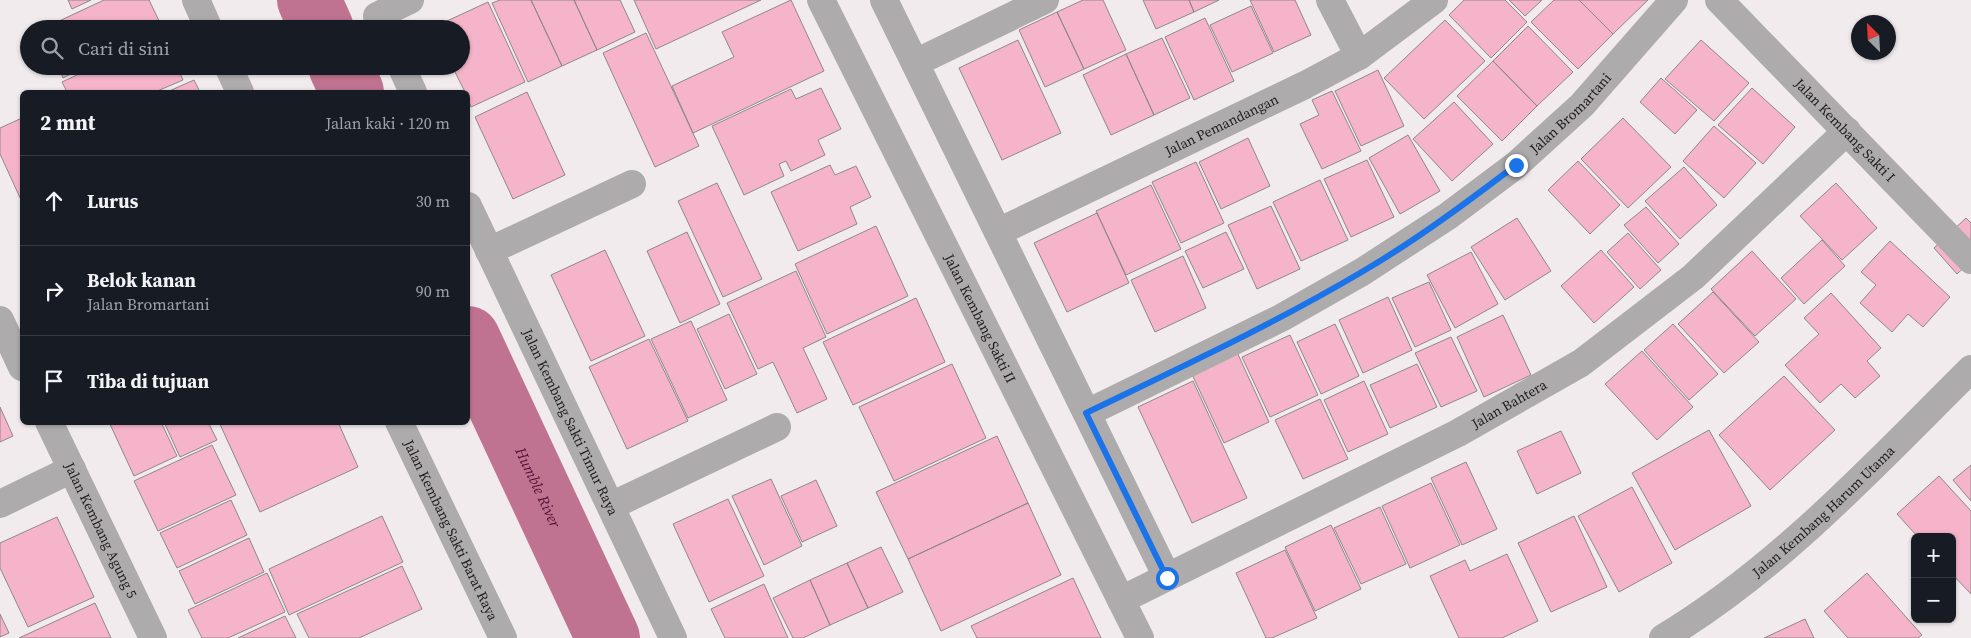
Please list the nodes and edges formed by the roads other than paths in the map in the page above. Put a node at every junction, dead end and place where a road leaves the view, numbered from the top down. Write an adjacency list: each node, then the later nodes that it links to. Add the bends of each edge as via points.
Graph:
1 (196, 0): 11 (street)
2 (410, 0): 10 (street)
3 (821, 0): 35 (street, Jalan Kembang Sakti II)
4 (884, 0): 13 (street)
5 (1045, 0): 13 (street)
6 (1330, 0): 12 (street)
7 (1434, 0): 12 (street, Jalan Pemandangan)
8 (1674, 0): 27 (street, Jalan Bromartani, via 1582,105 1516,165 1448,216 1362,272 1281,318)
9 (1719, 0): 18 (street, Jalan Kembang Sakti I)
10 (376, 15)
11 (205, 20)
12 (1359, 56): 21 (street, Jalan Pemandangan)
13 (915, 64): 21 (street)
14 (232, 75): 16 (street)
15 (405, 75): 17 (street)
16 (239, 90)
17 (412, 90)
18 (1847, 131): 23 (street, Jalan Kembang Sakti I); 34 (street, Jalan Bahtera, via 1694,277 1581,362 1458,433)
19 (632, 184): 22 (street)
20 (470, 210): 22 (street, Jalan Kembang Sakti Timur Raya)
21 (998, 232): 27 (street)
22 (489, 252): 33 (street, Jalan Kembang Sakti Timur Raya)
23 (1971, 260)
24 (0, 320): 25 (street)
25 (20, 363)
26 (1971, 369): 40 (street, Jalan Kembang Harum Utama, via 1822,516 1753,574)
27 (1086, 413): 34 (street)
28 (50, 425): 31 (street, Jalan Kembang Agung 5)
29 (400, 425): 37 (street, Jalan Kembang Sakti Barat Raya)
30 (777, 427): 33 (street)
31 (72, 469): 32 (street); 36 (street, Jalan Kembang Agung 5)
32 (0, 504)
33 (611, 506): 38 (street, Jalan Kembang Sakti Timur Raya)
34 (1167, 578): 35 (street, Jalan Bahtera)
35 (1121, 600): 39 (street, Jalan Kembang Sakti II)
36 (153, 638)
37 (503, 638)
38 (673, 638)
39 (1140, 638)
40 (1663, 638)

